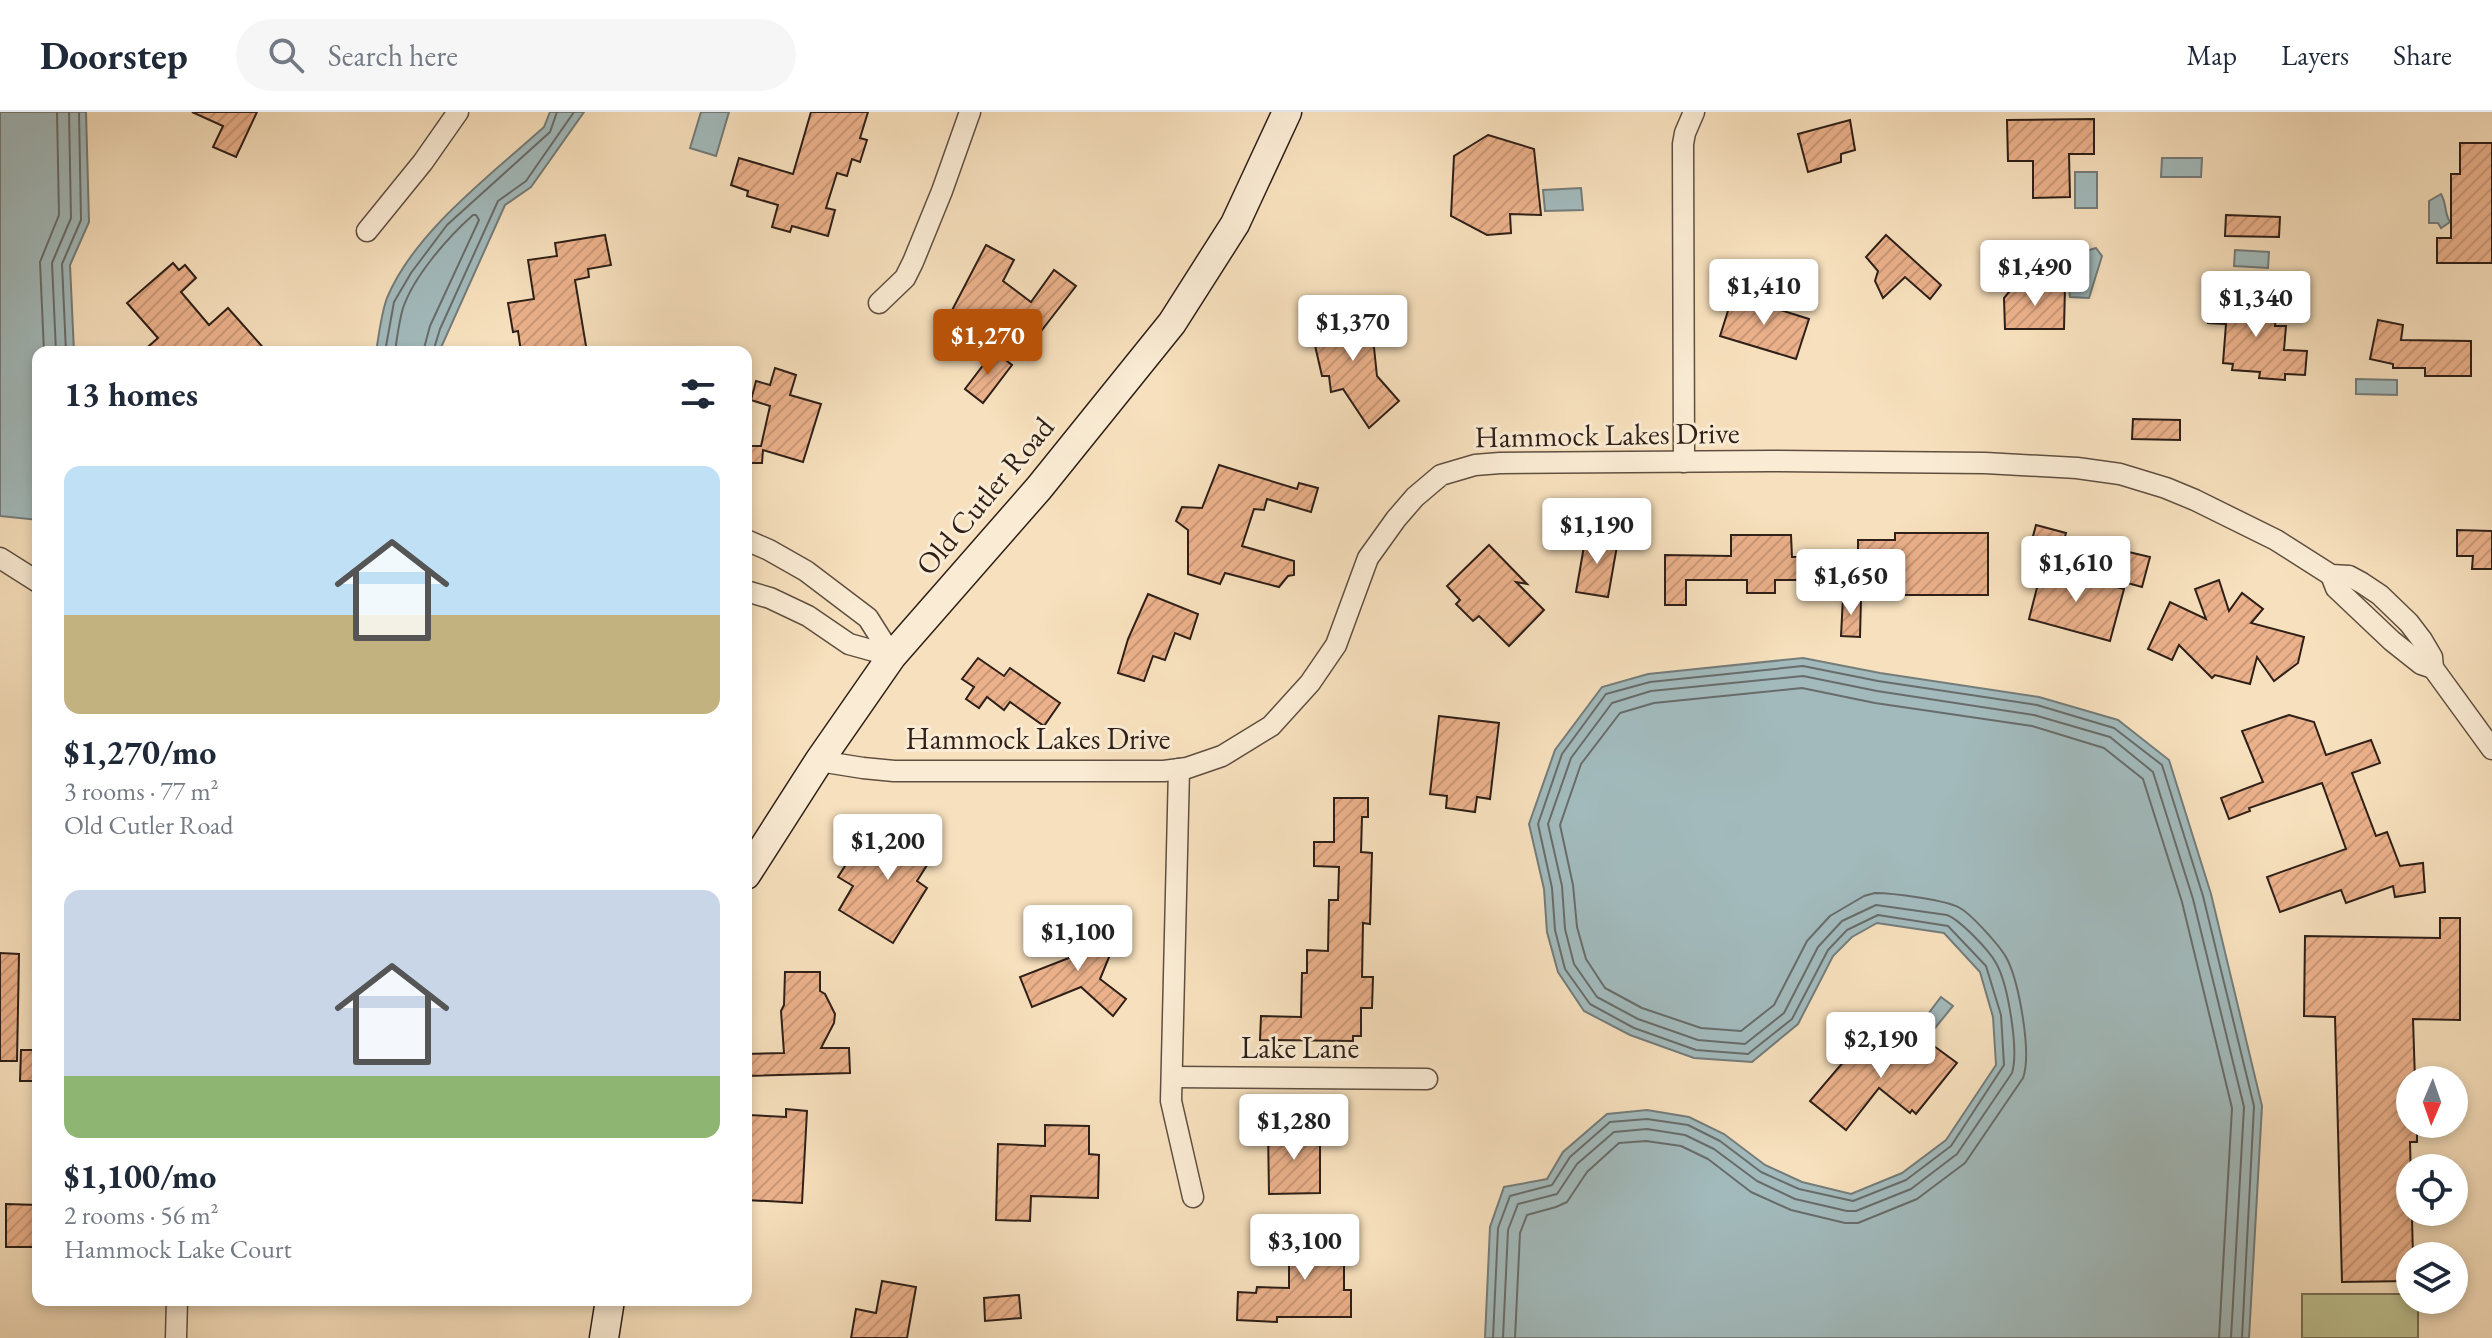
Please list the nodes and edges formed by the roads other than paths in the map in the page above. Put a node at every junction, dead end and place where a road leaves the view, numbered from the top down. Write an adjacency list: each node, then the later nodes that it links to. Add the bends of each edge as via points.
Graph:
1 (458, 112): 5 (street)
2 (970, 112): 6 (street, via 913,262 905,278)
3 (1287, 112): 12 (main road, Old Cutler Road, via 1235,224 1172,323 1039,488)
4 (1694, 112): 7 (street, via 1683,144)
5 (367, 231)
6 (879, 303)
7 (1684, 462): 13 (street, Hammock Lakes Drive, via 1985,463 2105,471 2166,488 2247,524 2331,575 2336,588 2392,641 2433,668); 15 (street, Hammock Lakes Drive, via 1500,463 1441,475 1378,542 1362,570 1336,645 1292,705 1238,748)
8 (752, 543): 12 (street, via 806,571 868,618)
9 (0, 558): 10 (street)
10 (32, 578)
11 (752, 593): 12 (street, via 808,616 849,644)
12 (892, 656): 14 (main road, Old Cutler Road)
13 (2492, 749)
14 (819, 761): 15 (street, Hammock Lakes Drive, via 894,771); 16 (main road, Old Cutler Road)
15 (1179, 769): 17 (street)
16 (752, 866)
17 (1173, 1077): 18 (street, Lake Lane); 19 (street, via 1171,1101)
18 (1427, 1079)
19 (1193, 1197)
20 (177, 1306): 22 (street)
21 (609, 1306): 23 (main road)
22 (176, 1338)
23 (604, 1338)

